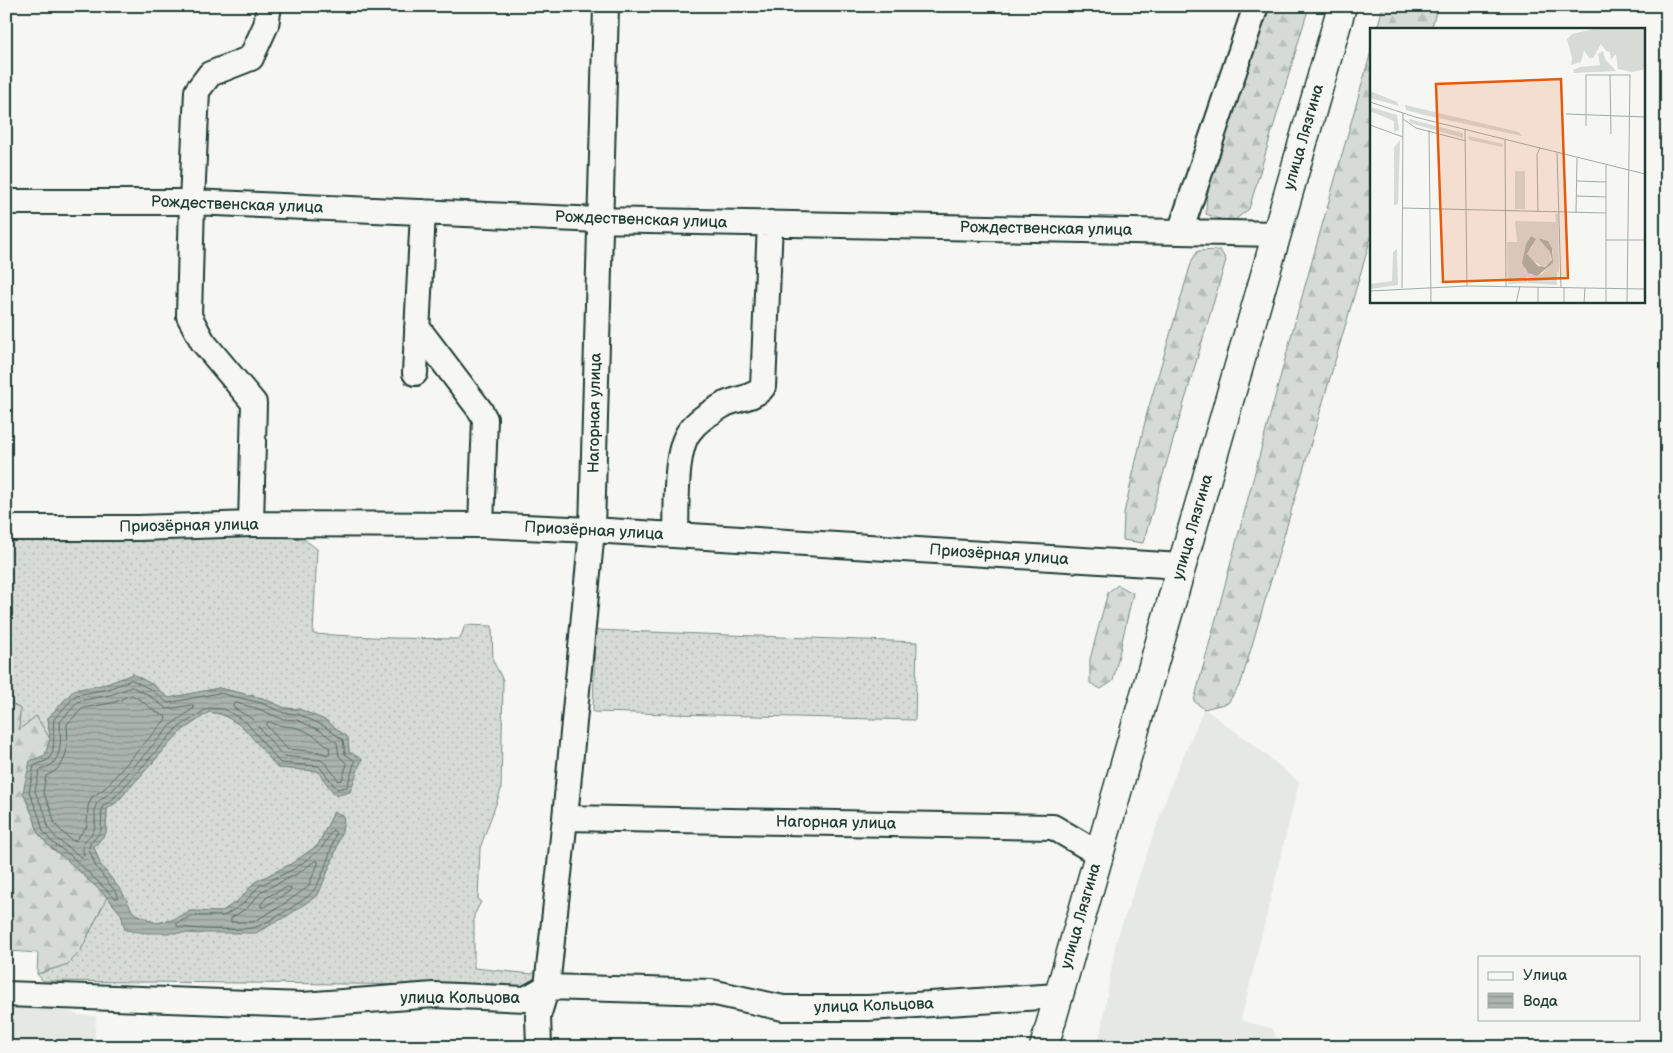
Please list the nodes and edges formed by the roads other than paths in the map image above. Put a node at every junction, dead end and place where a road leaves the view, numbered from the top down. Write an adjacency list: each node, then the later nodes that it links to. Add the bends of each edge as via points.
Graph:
1 (269, 6): 6 (street, via 266,25 251,58 210,74 197,91)
2 (606, 6): 8 (street, Нагорная улица)
3 (1256, 6): 10 (street)
4 (1342, 6): 11 (main road, улица Лязгина)
5 (6, 202): 6 (street, Рождественская улица)
6 (192, 202): 7 (street, Рождественская улица); 14 (street, via 189,316 203,342 254,403)
7 (423, 212): 8 (street, Рождественская улица); 12 (street)
8 (600, 220): 9 (street, Рождественская улица); 17 (street, Нагорная улица)
9 (770, 223): 10 (street, Рождественская улица); 18 (street, via 763,386 759,392 728,403 698,421 688,433 682,448 678,480)
10 (1180, 232): 11 (street, Рождественская улица)
11 (1277, 234): 19 (main road, улица Лязгина)
12 (417, 327): 13 (street); 15 (street, via 486,419)
13 (415, 373)
14 (251, 524): 15 (street, Приозёрная улица); 16 (street, Приозёрная улица)
15 (481, 525): 17 (street, Приозёрная улица)
16 (6, 528)
17 (592, 530): 18 (street, Приозёрная улица); 20 (street, Нагорная улица)
18 (676, 535): 19 (street, Приозёрная улица)
19 (1182, 566): 21 (main road, улица Лязгина)
20 (565, 818): 21 (street, Нагорная улица, via 1053,827); 22 (street, Нагорная улица)
21 (1099, 854): 24 (main road, улица Лязгина)
22 (547, 986): 23 (street, улица Кольцова, via 526,999 434,995 303,1005); 24 (street, улица Кольцова, via 711,992 783,1008 868,1008); 25 (street, Нагорная улица, via 538,1016)
23 (6, 994)
24 (1058, 996): 26 (main road, улица Лязгина)
25 (539, 1047)
26 (1044, 1047)

